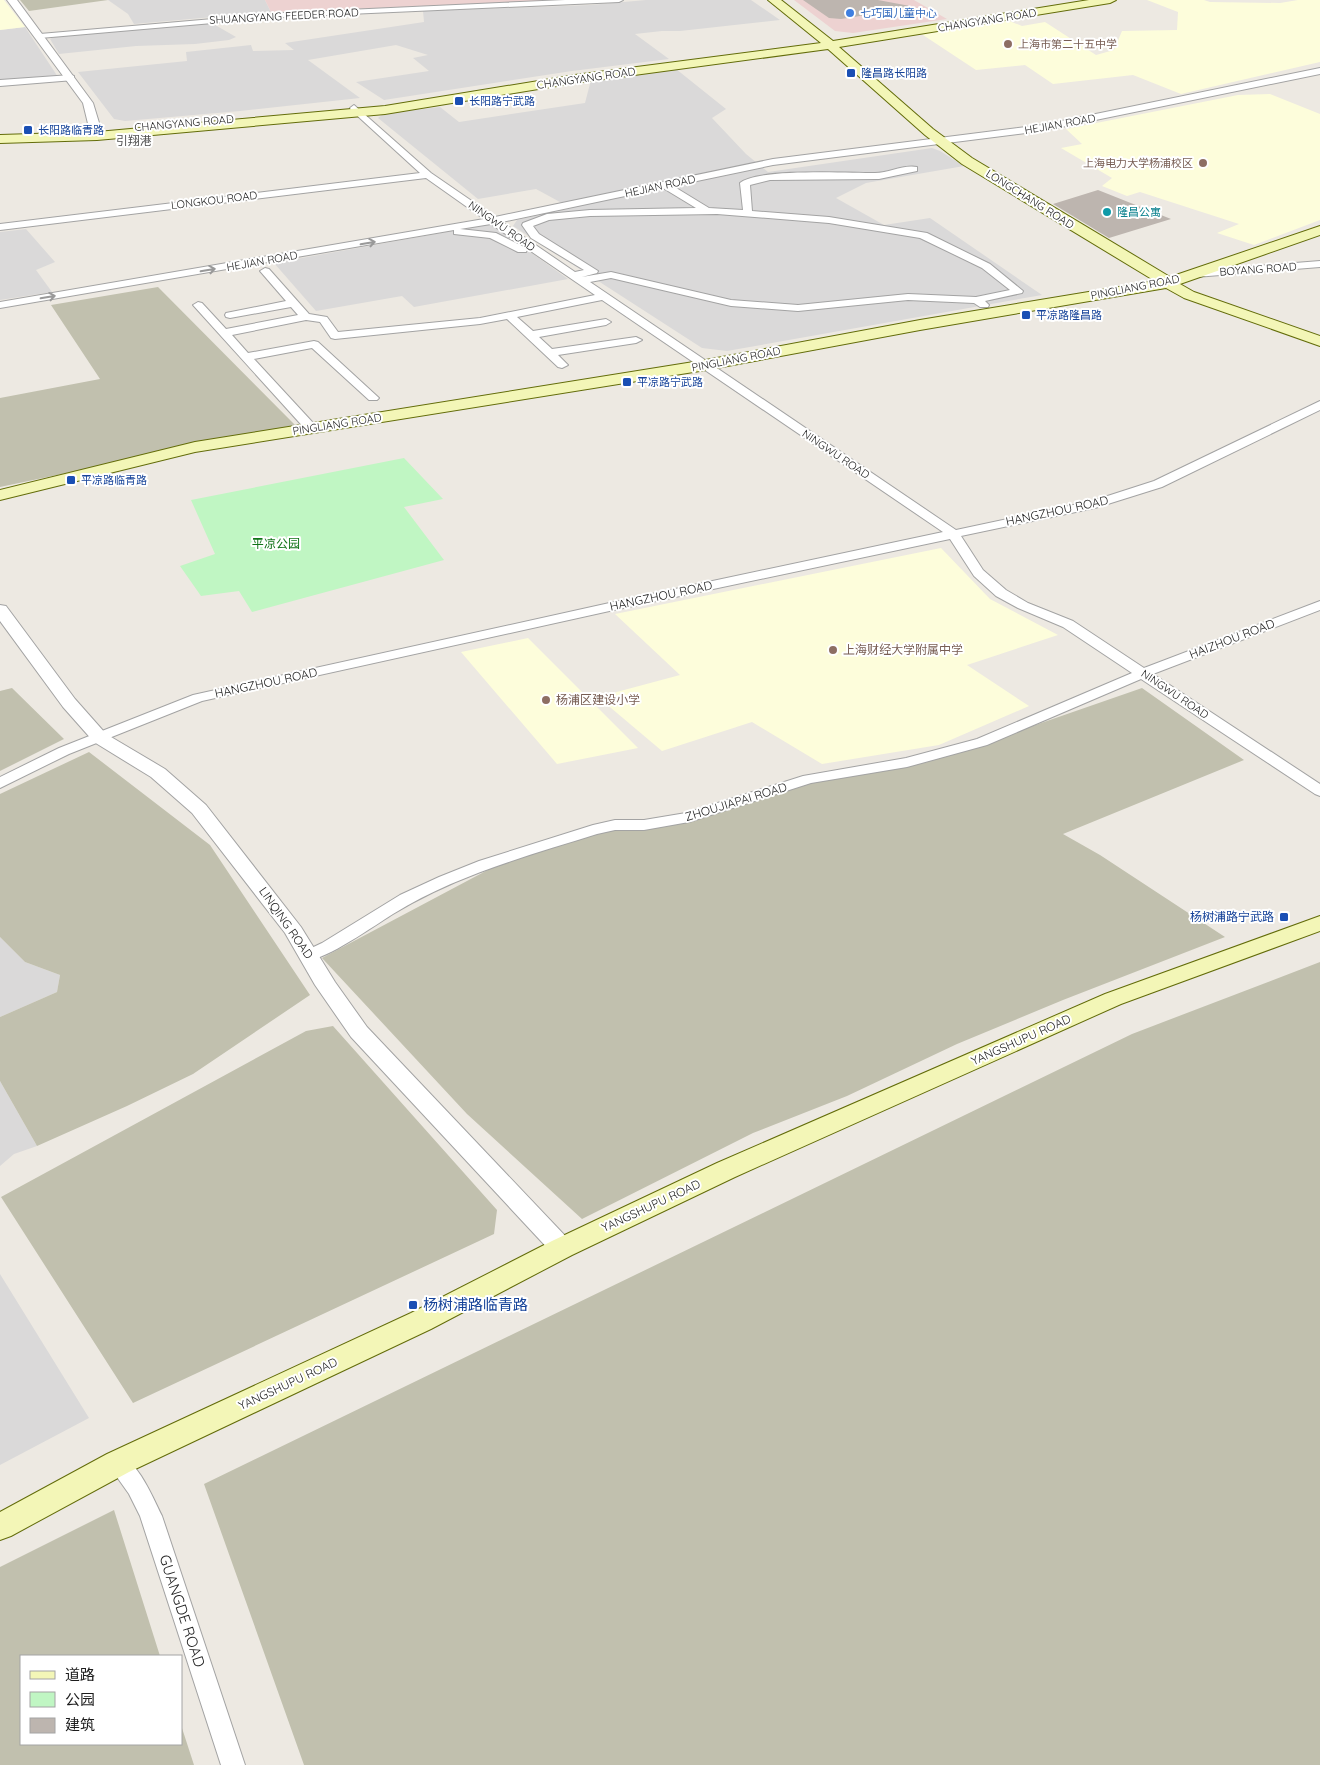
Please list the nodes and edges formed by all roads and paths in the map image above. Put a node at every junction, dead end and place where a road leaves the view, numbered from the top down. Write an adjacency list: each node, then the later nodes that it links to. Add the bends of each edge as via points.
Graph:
1 (12, 0): 6 (street)
2 (619, 0): 6 (street, SHUANGYANG FEEDER ROAD, via 282,14)
3 (774, 0): 7 (main road, LONGCHANG ROAD)
4 (1079, 0): 7 (main road, CHANGYANG ROAD)
5 (1110, 0): 7 (main road, CHANGYANG ROAD)
6 (40, 36): 9 (street)
7 (828, 43): 11 (main road, CHANGYANG ROAD); 15 (main road, LONGCHANG ROAD)
8 (1320, 70): 15 (street, HEJIAN ROAD, via 1071,123)
9 (71, 78): 10 (street); 12 (street, via 88,103)
10 (0, 83)
11 (356, 111): 12 (main road, CHANGYANG ROAD); 17 (street, NINGWU ROAD)
12 (96, 132): 13 (main road, CHANGYANG ROAD); 14 (main road, CHANGYANG ROAD)
13 (0, 133)
14 (0, 139)
15 (940, 141): 18 (street, HEJIAN ROAD, via 773,162); 30 (main road, LONGCHANG ROAD, via 967,161)
16 (914, 169): 19 (street, via 879,176 770,177 745,183)
17 (428, 174): 21 (street, NINGWU ROAD); 22 (street, LONGKOU ROAD)
18 (664, 185): 20 (street); 21 (street, HEJIAN ROAD)
19 (748, 210)
20 (708, 211): 29 (street, via 590,213 547,217 527,225 535,236 594,271); 32 (street, via 829,220 923,235 986,266 1018,291)
21 (492, 220): 24 (street, HEJIAN ROAD); 25 (street, NINGWU ROAD)
22 (0, 227)
23 (1320, 230): 28 (main road, PINGLIANG ROAD)
24 (418, 234): 25 (street, via 423,238 456,232 492,235 519,250); 34 (street, HEJIAN ROAD, one-way to 24)
25 (536, 250): 29 (street, NINGWU ROAD)
26 (1320, 264): 28 (street, BOYANG ROAD)
27 (265, 271): 33 (street)
28 (1196, 274): 30 (main road, PINGLIANG ROAD)
29 (577, 278): 31 (street, NINGWU ROAD); 32 (street, via 611,275 731,303 798,308 908,297)
30 (1168, 283): 36 (main road, PINGLIANG ROAD); 44 (main road, LONGCHANG ROAD, via 1195,297)
31 (604, 296): 38 (street); 48 (street, NINGWU ROAD)
32 (976, 300): 36 (street)
33 (293, 303): 37 (street); 39 (street)
34 (0, 305)
35 (198, 305): 41 (street)
36 (996, 312): 48 (main road, PINGLIANG ROAD)
37 (230, 315)
38 (509, 315): 39 (street, via 335,336 323,319); 42 (street)
39 (306, 317): 41 (street)
40 (606, 322): 42 (street)
41 (224, 333): 46 (street)
42 (531, 335): 45 (street)
43 (636, 340): 45 (street)
44 (1320, 340)
45 (550, 353): 47 (street)
46 (246, 357): 49 (street, via 314,344); 51 (street)
47 (562, 365)
48 (706, 365): 51 (main road, PINGLIANG ROAD); 53 (street, NINGWU ROAD)
49 (373, 398)
50 (1320, 406): 53 (street, HANGZHOU ROAD, via 1167,480 1121,497)
51 (311, 428): 52 (main road, PINGLIANG ROAD, via 195,447)
52 (0, 495)
53 (952, 534): 56 (street, NINGWU ROAD, via 981,577 994,588 1068,624); 57 (street, HANGZHOU ROAD, via 198,698)
54 (1320, 605): 56 (street, HAIZHOU ROAD)
55 (0, 610): 57 (street, LINQING ROAD, via 69,703)
56 (1143, 673): 59 (street, NINGWU ROAD); 61 (street, ZHOUJIAPAI ROAD, via 982,742 907,762 808,779 689,817 593,830 485,864 406,899)
57 (100, 738): 58 (street, HANGZHOU ROAD, via 64,751); 61 (street, LINQING ROAD, via 158,773 198,809 269,897)
58 (0, 783)
59 (1320, 791)
60 (1320, 923): 62 (main road, YANGSHUPU ROAD, via 1113,999 726,1170)
61 (309, 956): 62 (street, LINQING ROAD, via 359,1032)
62 (562, 1248): 63 (main road, YANGSHUPU ROAD, via 421,1321)
63 (118, 1463): 64 (main road, YANGSHUPU ROAD); 65 (street, GUANGDE ROAD, via 137,1488 151,1516)
64 (0, 1527)
65 (233, 1765)

